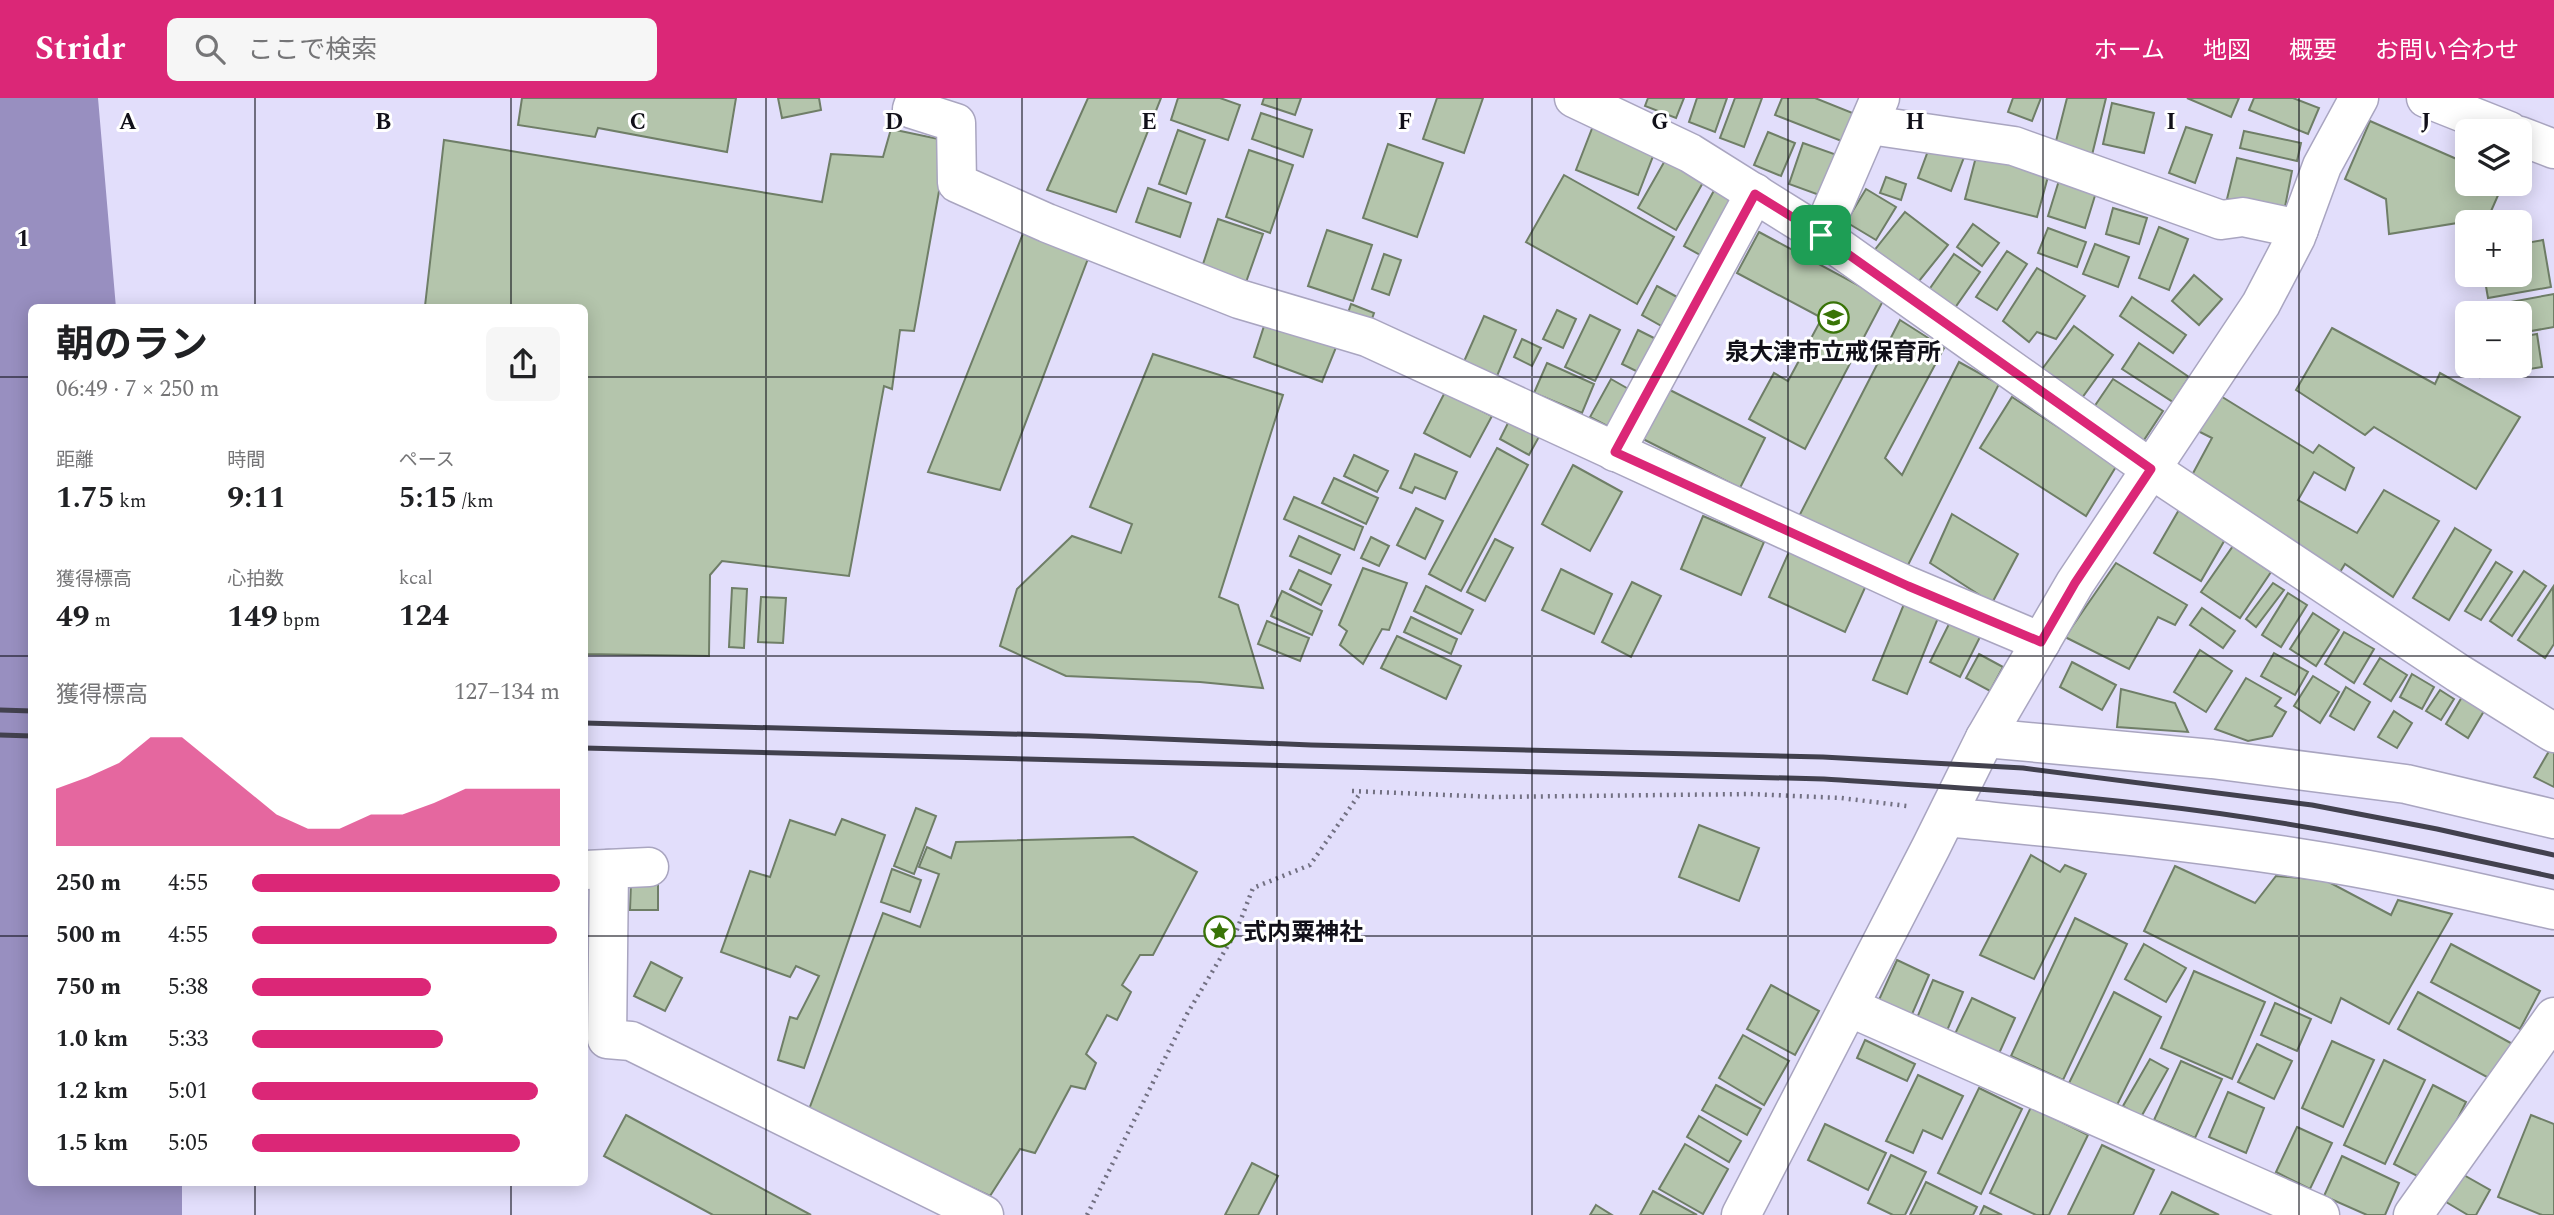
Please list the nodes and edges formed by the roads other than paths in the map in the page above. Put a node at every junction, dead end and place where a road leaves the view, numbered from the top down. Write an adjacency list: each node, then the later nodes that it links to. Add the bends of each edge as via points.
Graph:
1 (916, 98): 12 (street, via 912,109 956,123 957,183 1239,299 1367,337)
2 (1574, 98): 9 (street, via 1689,153)
3 (2359, 98): 10 (street, via 2322,166)
4 (2426, 98): 6 (street)
5 (1875, 112): 10 (street, via 2014,146 2221,220 2243,217); 11 (street)
6 (2479, 119)
7 (2532, 141): 8 (street)
8 (2554, 149)
9 (1755, 194): 11 (street); 12 (street)
10 (2299, 229): 13 (street, via 2261,304)
11 (1821, 235): 13 (street)
12 (1615, 452): 14 (street)
13 (2151, 469): 14 (street); 15 (street)
14 (2041, 642): 16 (street)
15 (2554, 733)
16 (1985, 738): 17 (street, via 2212,758 2406,784); 18 (street)
17 (2554, 819)
18 (1942, 825): 21 (street, via 2178,840 2427,881); 22 (street)
19 (649, 867): 20 (street)
20 (597, 869): 24 (street)
21 (2554, 910)
22 (1849, 1007): 26 (street); 27 (street)
23 (2554, 1017): 28 (street)
24 (596, 1039): 25 (street, via 631,1041)
25 (984, 1215)
26 (1741, 1215)
27 (2320, 1215)
28 (2413, 1215)

